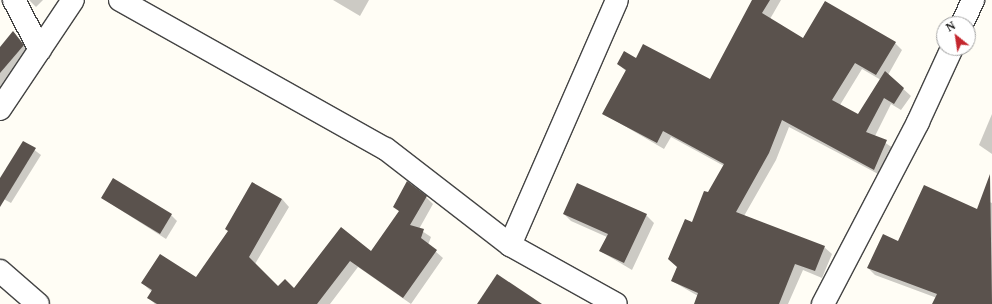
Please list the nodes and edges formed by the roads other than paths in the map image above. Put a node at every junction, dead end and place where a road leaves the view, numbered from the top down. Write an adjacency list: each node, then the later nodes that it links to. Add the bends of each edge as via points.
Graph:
1 (14, 0): 7 (street)
2 (73, 0): 7 (street)
3 (120, 0): 10 (street, via 386,149)
4 (617, 0): 10 (street)
5 (973, 0): 6 (street)
6 (966, 16)
7 (40, 50): 9 (street)
8 (948, 56): 14 (street, via 918,122)
9 (0, 109)
10 (510, 245): 13 (street)
11 (0, 271): 12 (street)
12 (38, 304)
13 (616, 304)
14 (823, 304)

